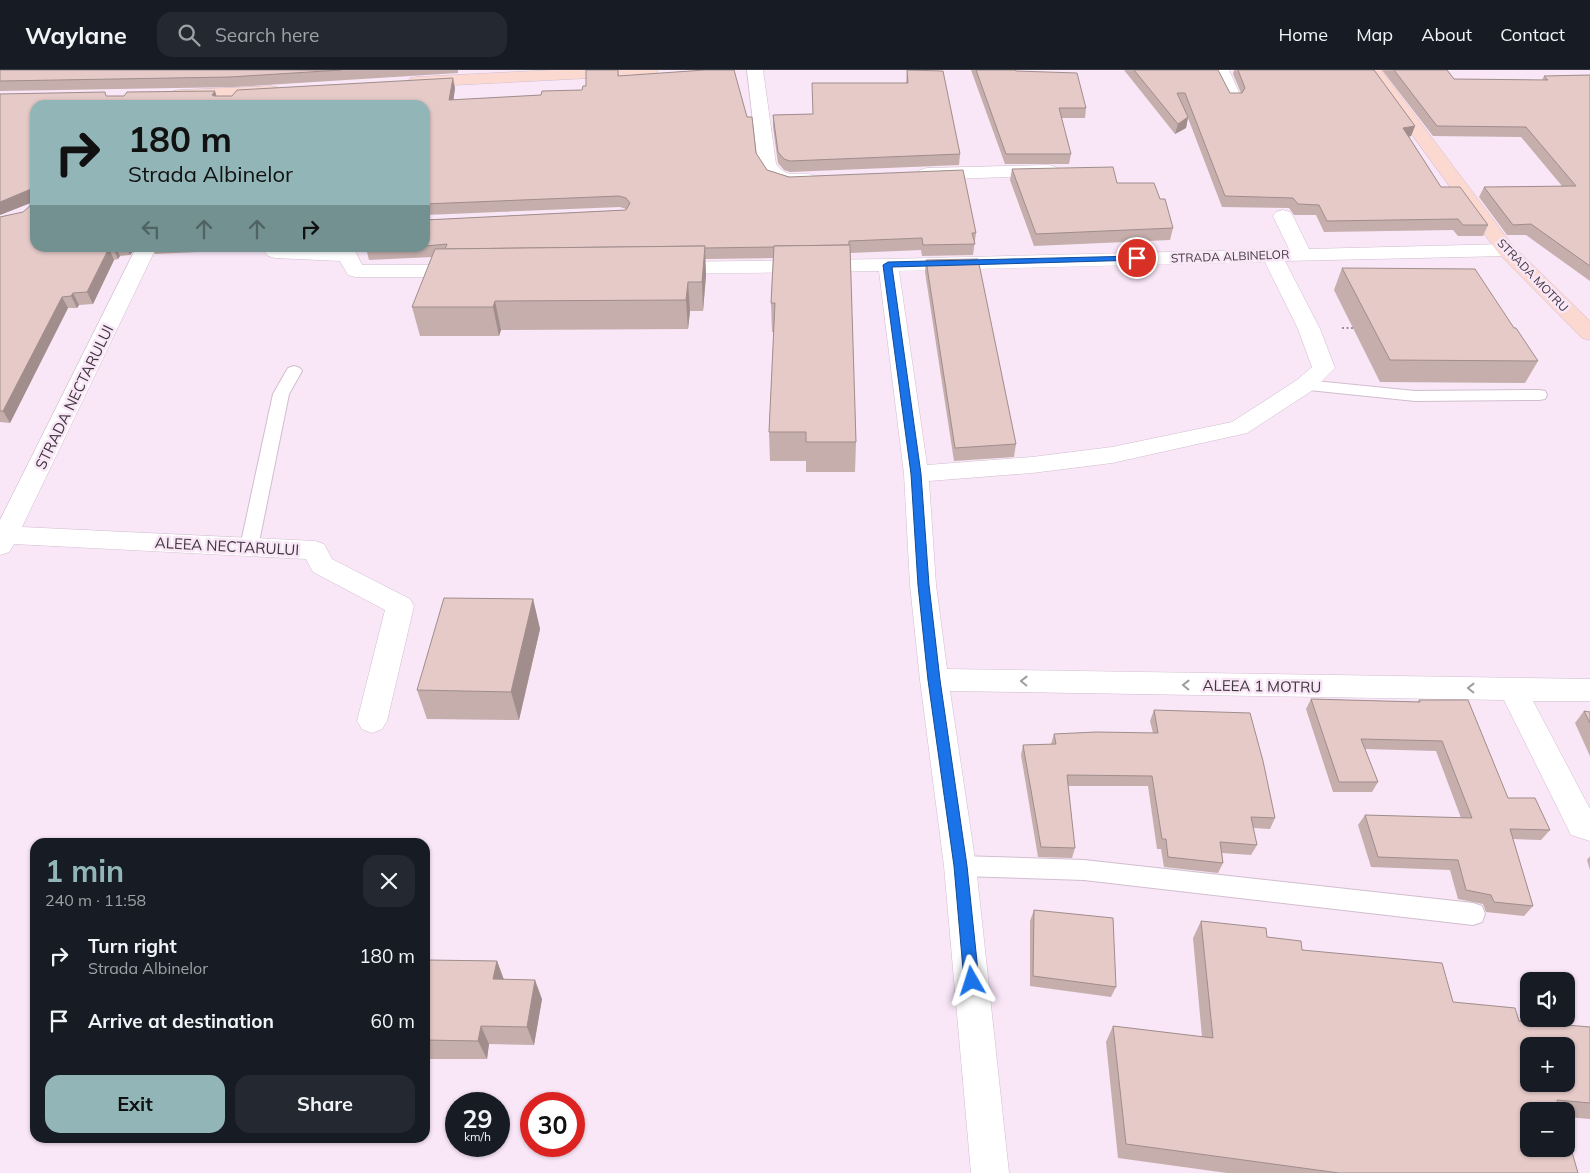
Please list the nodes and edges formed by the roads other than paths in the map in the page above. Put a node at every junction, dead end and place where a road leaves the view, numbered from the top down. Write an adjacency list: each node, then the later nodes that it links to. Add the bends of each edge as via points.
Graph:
1 (650, 70): 5 (street)
2 (755, 70): 13 (street, via 771,171 789,180)
3 (1221, 70): 9 (street)
4 (1373, 70): 15 (street, STRADA MOTRU)
5 (523, 73): 6 (street)
6 (403, 83)
7 (284, 90): 10 (street)
8 (164, 96): 10 (street)
9 (1233, 97)
10 (231, 99)
11 (1068, 171): 12 (street)
12 (912, 174)
13 (826, 178)
14 (1283, 216): 18 (street)
15 (1506, 250): 18 (street, STRADA ALBINELOR); 24 (street, STRADA MOTRU)
16 (144, 252): 29 (street, STRADA NECTARULUI)
17 (276, 252): 20 (street)
18 (1301, 254): 19 (street, STRADA ALBINELOR)
19 (1272, 255): 21 (street, STRADA ALBINELOR); 26 (street, via 1309,329 1324,368)
20 (351, 258): 23 (street)
21 (888, 265): 22 (street, STRADA ALBINELOR); 28 (street)
22 (651, 268)
23 (483, 271)
24 (1590, 333)
25 (294, 371): 30 (lane, via 281,394)
26 (1305, 385): 27 (lane, via 1415,396); 28 (street, via 1240,428 1112,455)
27 (1539, 394)
28 (916, 474): 31 (street)
29 (3, 540): 30 (street, ALEEA NECTARULUI)
30 (249, 547): 34 (street, ALEEA NECTARULUI, via 315,550 322,565 400,606)
31 (934, 680): 32 (street, ALEEA 1 MOTRU, one-way to 31); 36 (street)
32 (1513, 689): 33 (street, ALEEA 1 MOTRU); 35 (street, via 1582,825)
33 (1590, 690)
34 (372, 721)
35 (1590, 827)
36 (960, 866): 37 (lane, via 1084,870); 38 (street)
37 (1473, 914)
38 (990, 1173)

